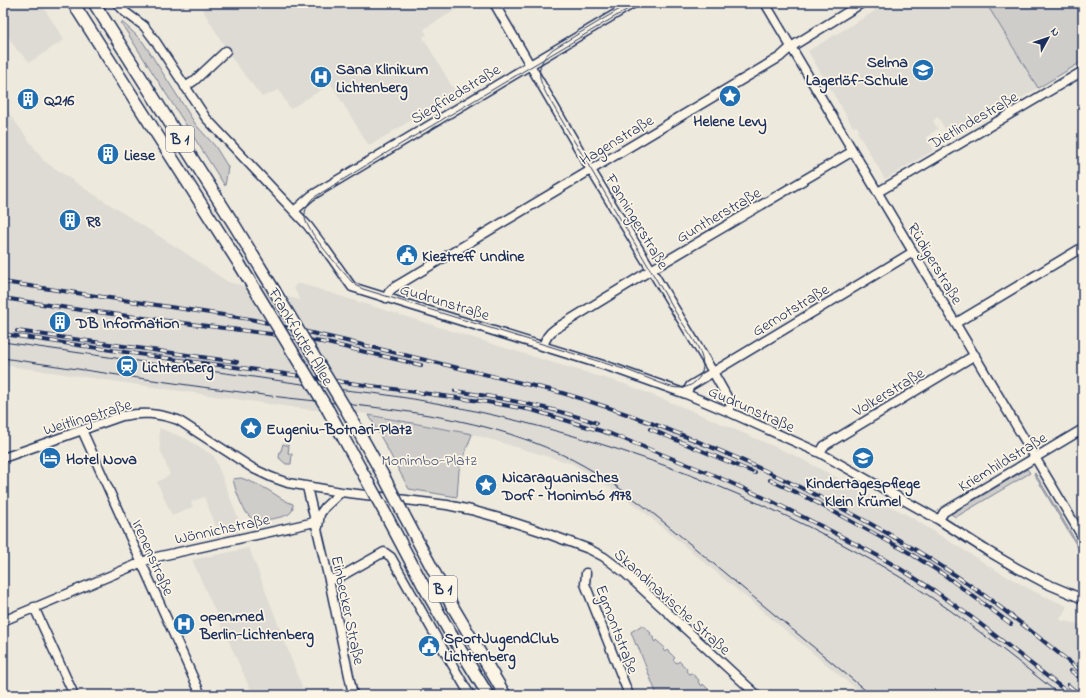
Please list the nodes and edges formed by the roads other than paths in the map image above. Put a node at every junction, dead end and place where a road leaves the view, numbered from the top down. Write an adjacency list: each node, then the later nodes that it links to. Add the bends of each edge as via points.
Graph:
1 (73, 3): 48 (main road, Frankfurter Allee / B 1, bridge, via 240,265 328,410 422,583)
2 (94, 3): 49 (main road, Frankfurter Allee / B 1, bridge, via 235,226 347,411 450,602)
3 (117, 3): 12 (street, via 144,26)
4 (494, 3): 10 (street, Fanningerstraße)
5 (634, 3): 10 (street, Siegfriedstraße)
6 (765, 3): 8 (street, Rüdigerstraße)
7 (862, 3): 8 (street, Hagenstraße)
8 (791, 47): 13 (street, Rüdigerstraße); 14 (street, Hagenstraße, via 780,57)
9 (226, 51): 12 (street)
10 (531, 65): 14 (street, Fanningerstraße); 16 (street, Siegfriedstraße, via 311,196)
11 (1083, 71): 15 (street, Dietlindestraße)
12 (185, 87): 16 (street, via 206,118)
13 (854, 151): 15 (street, Rüdigerstraße); 19 (street, Guntherstraße)
14 (591, 170): 19 (street, Fanningerstraße); 20 (street, Hagenstraße, via 393,288)
15 (878, 192): 18 (street, Rüdigerstraße)
16 (294, 211): 20 (street, via 308,226 351,286)
17 (1083, 247): 21 (street)
18 (913, 252): 21 (street, Rüdigerstraße); 24 (street, Gernotstraße)
19 (651, 270): 22 (street, Guntherstraße, via 555,329 547,336); 24 (street, Fanningerstraße)
20 (386, 298): 22 (street, Gudrunstraße)
21 (956, 323): 23 (street, Rüdigerstraße)
22 (543, 346): 25 (street, Gudrunstraße)
23 (975, 355): 29 (street, Volkerstraße, via 824,446); 30 (street, Rüdigerstraße)
24 (713, 372): 25 (street, Gernotstraße, via 690,386); 26 (street, Fanningerstraße, via 731,404)
25 (686, 394): 26 (street, Gudrunstraße)
26 (729, 412): 29 (street, Gudrunstraße)
27 (82, 430): 31 (street, Weitlingstraße); 32 (street, Weitlingstraße, via 122,416 167,416 188,425 254,469 288,483); 38 (street, Irenenstraße)
28 (1082, 432): 30 (street, Kriemhildstraße)
29 (820, 453): 34 (street, Gudrunstraße)
30 (1036, 457): 34 (street, Kriemhildstraße, via 944,512); 37 (street, Rüdigerstraße)
31 (3, 458)
32 (307, 487): 33 (street, Skandinavische Straße); 35 (street, Einbecker Straße)
33 (340, 492): 36 (street, Einbecker Straße, via 324,507); 51 (street, Skandinavische Straße, via 471,510 540,530 589,549 625,573)
34 (939, 520): 41 (street, Gudrunstraße, via 1015,567)
35 (315, 522): 36 (street, Einbecker Straße); 38 (street, Wönnichstraße, via 152,558)
36 (317, 531): 40 (street, Einbecker Straße)
37 (1083, 538)
38 (141, 563): 42 (street, Wönnichstraße); 45 (street, Irenenstraße)
39 (586, 573): 50 (street, Egmontstraße, via 585,584)
40 (328, 580): 46 (street, Einbecker Straße); 47 (street, via 338,578 384,552 391,557)
41 (1083, 599)
42 (34, 607): 43 (street, Wönnichstraße); 44 (street)
43 (3, 621)
44 (74, 695)
45 (201, 695)
46 (353, 695)
47 (470, 695)
48 (488, 695)
49 (505, 695)
50 (629, 695)
51 (757, 695)

